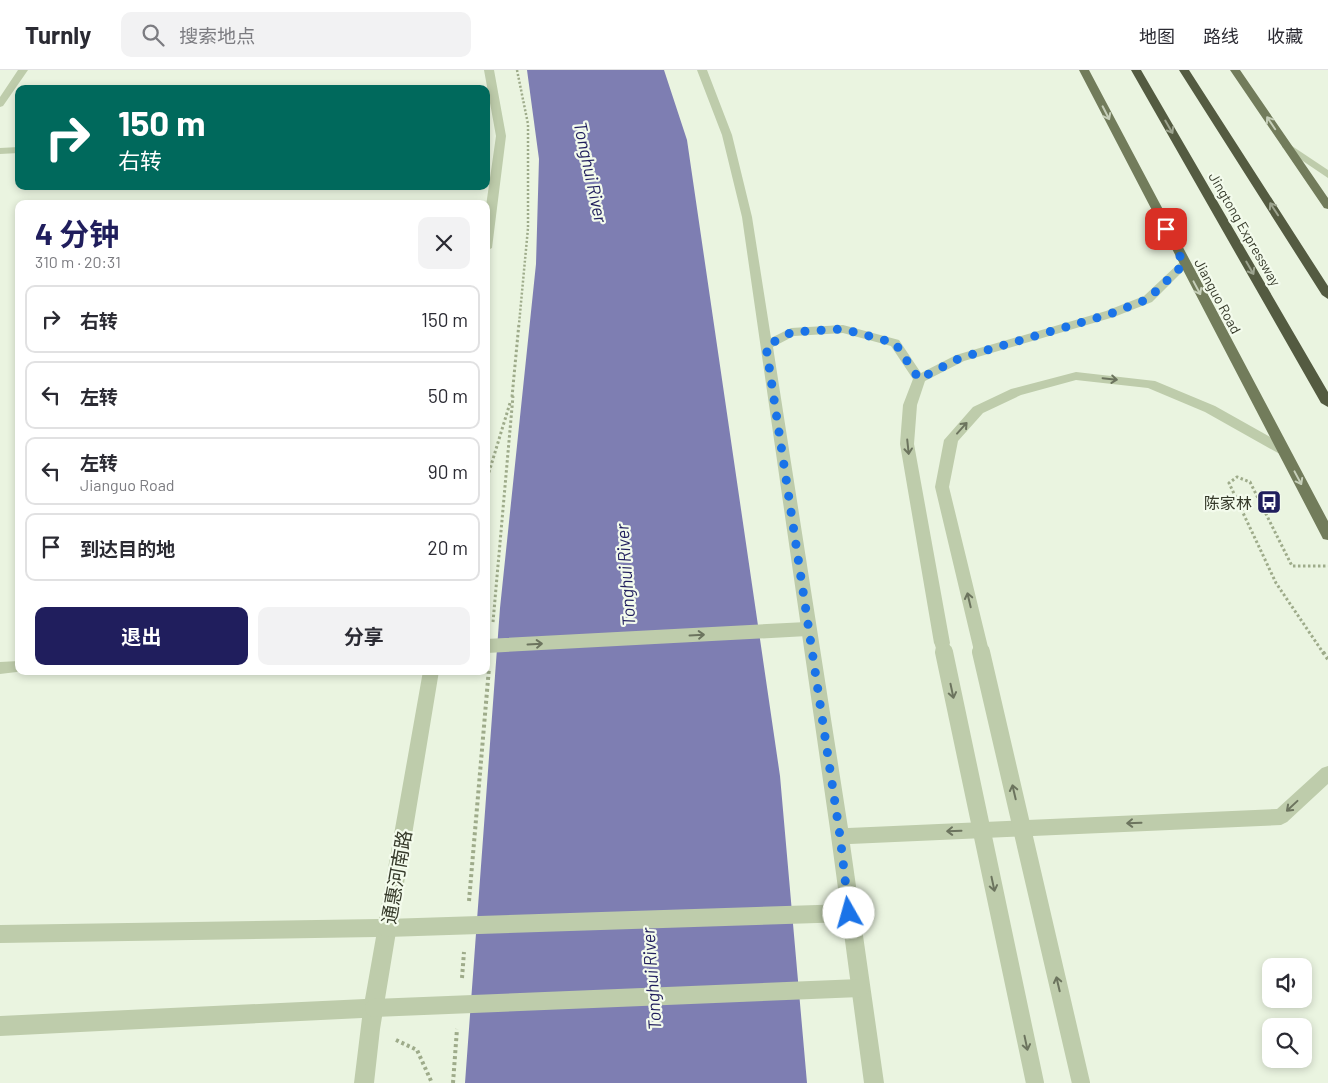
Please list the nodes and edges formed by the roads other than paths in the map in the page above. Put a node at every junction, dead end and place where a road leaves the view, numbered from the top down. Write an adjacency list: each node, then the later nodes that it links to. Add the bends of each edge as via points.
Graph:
1 (23, 70): 8 (street)
2 (489, 70): 14 (street, via 497,136)
3 (702, 70): 17 (street, via 727,135 747,217)
4 (1084, 70): 15 (main road, Jianguo Road, one-way to 15)
5 (1136, 70): 19 (highway, Jingtong Expressway, one-way to 19)
6 (1184, 70): 16 (highway, Jingtong Expressway, one-way to 6)
7 (1235, 70): 9 (main road, one-way to 7)
8 (0, 104)
9 (1286, 145): 12 (street); 13 (main road)
10 (15, 150): 11 (street)
11 (0, 151)
12 (1328, 175)
13 (1328, 206)
14 (490, 207)
15 (1184, 264): 18 (street, via 1148,299 1110,314 960,358); 20 (main road, Jianguo Road, one-way to 20)
16 (1328, 295)
17 (766, 346): 18 (street, via 792,332 843,329 895,343); 22 (street)
18 (919, 379): 37 (street, one-way to 37, bridge, via 910,405 907,444 942,643)
19 (1328, 403)
20 (1283, 450): 21 (main road, Jianguo Road, one-way to 21); 38 (street, one-way to 20, bridge, via 942,487 951,440 978,410 1016,392 1076,376 1150,384 1210,408)
21 (1328, 535)
22 (807, 629): 23 (street, one-way to 22, bridge); 28 (street)
23 (490, 646)
24 (0, 668): 25 (street)
25 (15, 668)
26 (430, 675): 30 (street, 通惠河南路)
27 (1328, 773): 28 (street, one-way to 28, via 1281,817)
28 (840, 836): 29 (street)
29 (849, 913): 30 (street, bridge); 32 (street)
30 (387, 928): 31 (street); 33 (street, 通惠河南路)
31 (0, 934)
32 (860, 988): 33 (street, bridge); 36 (street)
33 (374, 1008): 34 (street); 35 (street, 通惠河南路)
34 (0, 1026)
35 (364, 1083)
36 (874, 1083)
37 (1035, 1083)
38 (1081, 1083)

